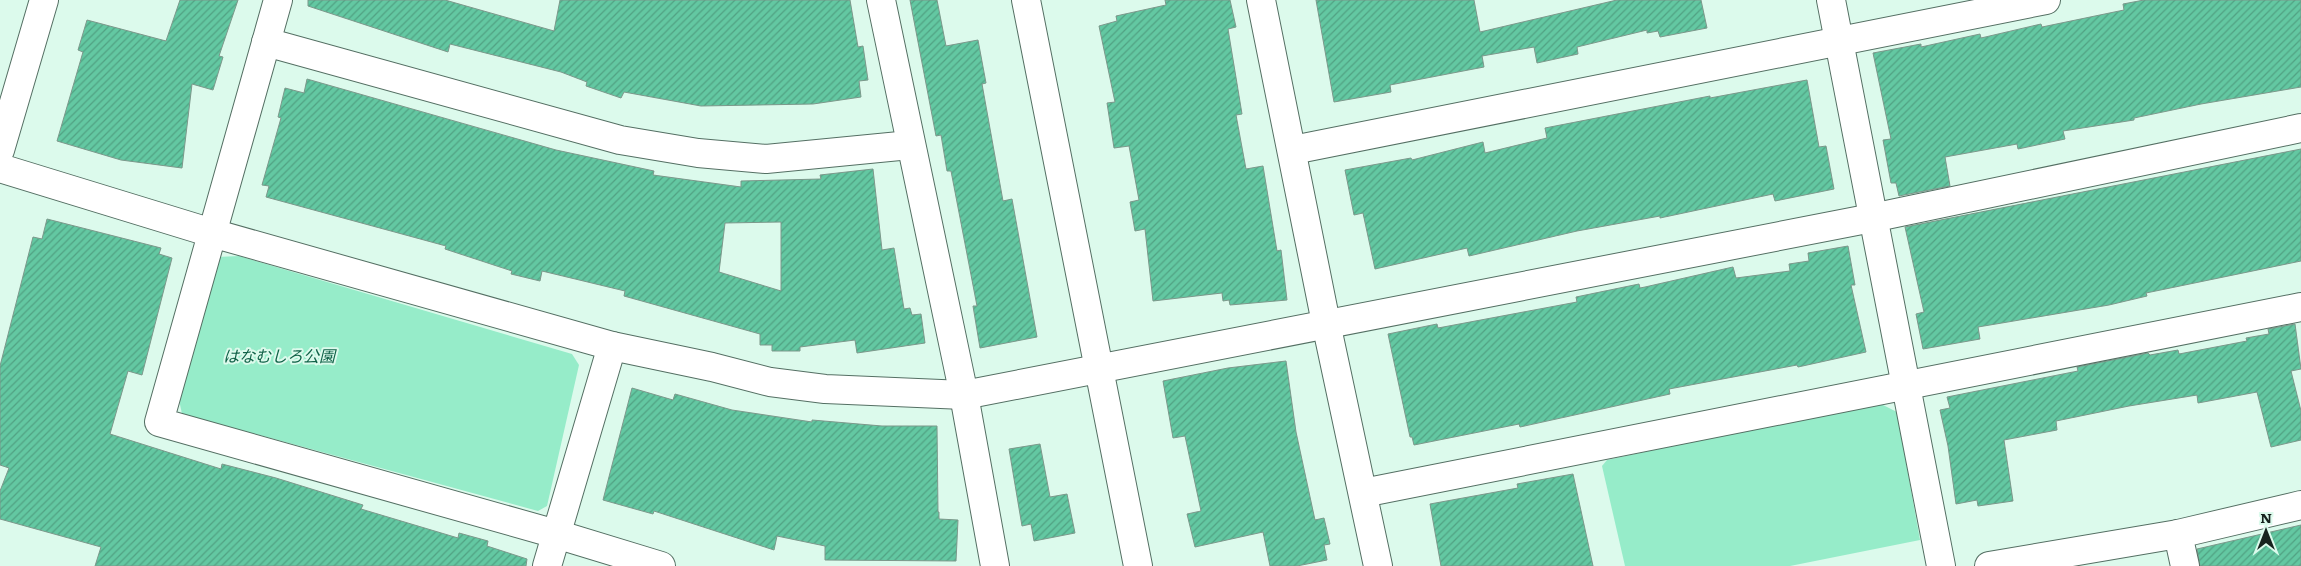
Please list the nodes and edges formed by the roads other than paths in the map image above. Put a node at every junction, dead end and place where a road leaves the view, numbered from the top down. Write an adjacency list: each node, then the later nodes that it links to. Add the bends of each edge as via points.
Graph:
1 (44, 0): 12 (street)
2 (278, 0): 8 (street)
3 (881, 0): 11 (street)
4 (1026, 0): 20 (street)
5 (1261, 0): 13 (street)
6 (1831, 0): 9 (street)
7 (2046, 0): 9 (street)
8 (266, 42): 11 (street, via 620,140 698,153 766,159); 16 (street)
9 (1840, 42): 13 (street); 15 (street)
10 (2301, 128): 15 (street)
11 (910, 144): 22 (street)
12 (0, 150)
13 (1293, 150): 18 (street)
14 (0, 168): 16 (street)
15 (1872, 218): 18 (street); 21 (street)
16 (212, 234): 19 (street); 25 (street, via 159,422)
17 (2301, 307): 21 (street)
18 (1326, 323): 20 (street); 23 (street)
19 (612, 346): 22 (street, via 770,382 825,389); 25 (street)
20 (1098, 368): 22 (street); 30 (street)
21 (1905, 385): 23 (street); 32 (street)
22 (964, 395): 29 (street)
23 (1363, 493): 31 (street)
24 (2301, 504): 26 (street)
25 (556, 534): 27 (street); 28 (street)
26 (2178, 534): 33 (street); 34 (street)
27 (547, 566)
28 (661, 566)
29 (994, 566)
30 (1138, 566)
31 (1378, 566)
32 (1941, 566)
33 (1988, 566)
34 (2186, 566)

